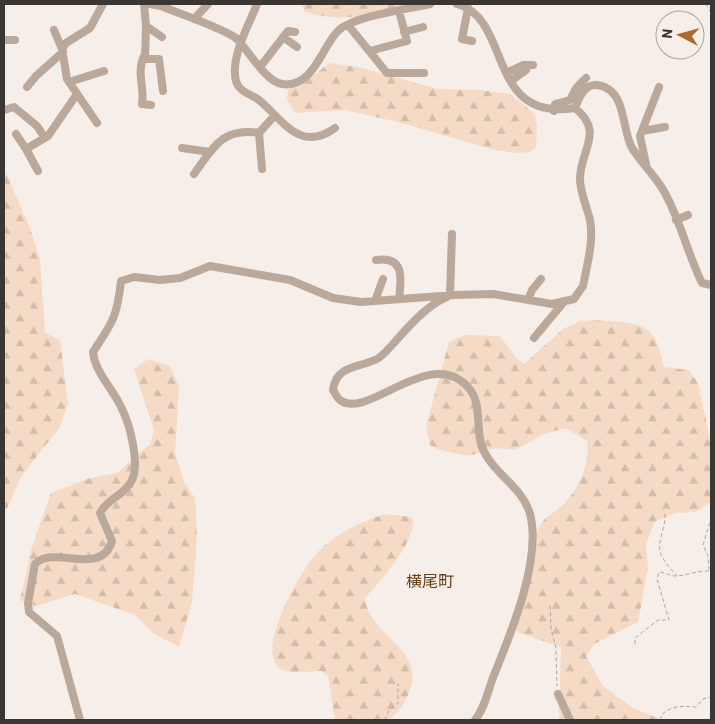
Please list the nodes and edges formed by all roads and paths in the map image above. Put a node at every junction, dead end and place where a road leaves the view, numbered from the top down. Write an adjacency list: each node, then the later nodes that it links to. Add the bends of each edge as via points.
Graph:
1 (103, 4): 26 (street, via 90,28 66,43)
2 (144, 4): 14 (street)
3 (150, 4): 12 (street)
4 (208, 4): 12 (street)
5 (257, 4): 24 (street)
6 (430, 4): 10 (street)
7 (458, 4): 9 (street)
8 (706, 4): 11 (path)
9 (468, 8): 23 (street, via 462,39); 32 (street, via 488,28)
10 (399, 11): 13 (street); 18 (street)
11 (711, 13)
12 (194, 19): 24 (street, via 235,37)
13 (348, 25): 27 (street); 29 (street, via 332,37 312,72 292,83 282,84 270,79)
14 (146, 26): 19 (street); 28 (street)
15 (423, 27): 18 (street)
16 (54, 30): 26 (street)
17 (295, 32): 20 (street, via 288,31)
18 (404, 32): 27 (street, via 407,41)
19 (162, 37)
20 (283, 37): 25 (street); 29 (street)
21 (4, 40): 22 (street)
22 (14, 40)
23 (472, 40)
24 (241, 44): 29 (street); 44 (street, via 236,80 243,91 258,99)
25 (297, 47)
26 (63, 51): 35 (street); 36 (street)
27 (370, 51): 31 (street, via 387,73)
28 (145, 54): 38 (street, via 145,59 159,59); 40 (street, via 140,86 142,104)
29 (260, 67)
30 (104, 71): 35 (street)
31 (424, 73)
32 (506, 73): 34 (street); 34 (street, via 523,65 530,68)
33 (586, 78): 43 (street, via 570,100 555,104)
34 (511, 81): 43 (street, via 529,101)
35 (69, 82): 39 (street)
36 (27, 87)
37 (659, 87): 48 (street)
38 (163, 91)
39 (77, 94): 45 (street); 51 (street)
40 (151, 105)
41 (574, 108): 43 (street); 55 (street, via 587,87 605,87 620,104 631,146); 70 (street, via 588,122 590,131 580,181 592,233 583,286 574,299)
42 (4, 110): 51 (street, via 14,107 37,126)
43 (554, 111)
44 (275, 115): 47 (street, via 294,133 304,137 323,136); 49 (street)
45 (97, 123)
46 (665, 127): 48 (street)
47 (335, 128)
48 (642, 130): 55 (street, via 640,136)
49 (259, 133): 54 (street, via 242,130 223,138); 56 (street)
50 (16, 134): 53 (street)
51 (45, 138): 53 (street)
52 (182, 148): 54 (street)
53 (26, 149): 57 (street)
54 (210, 152): 58 (street)
55 (647, 168): 60 (street, via 662,189)
56 (262, 169)
57 (38, 172)
58 (194, 174)
59 (688, 215): 60 (street)
60 (676, 220): 65 (street, via 702,283)
61 (452, 234): 66 (street)
62 (376, 260): 67 (street, via 391,263 402,272)
63 (383, 279): 69 (street)
64 (541, 279): 68 (street)
65 (711, 285)
66 (452, 295): 67 (street); 68 (street, via 493,294); 83 (street, via 410,325 378,359 352,366 340,375 334,381 333,390 339,400 359,403 424,375 455,376 476,399 482,446 489,459 527,504 533,532 527,574 508,642)
67 (399, 299): 69 (street)
68 (528, 300): 70 (street)
69 (374, 301): 81 (street, via 333,298 290,280 210,266 180,278 134,277 120,281 119,306 112,324 93,352 94,362 123,410 136,455 135,471 132,481 100,513 112,541 108,550 99,557 85,560 39,560 28,603 29,612 57,636)
70 (563, 303): 71 (street)
71 (534, 338)
72 (665, 514): 75 (path, via 661,556)
73 (711, 519): 74 (path, via 703,545)
74 (710, 571): 75 (path)
75 (677, 576): 77 (path, via 659,572 657,579 669,620 658,620 635,638)
76 (550, 606): 79 (path)
77 (634, 644)
78 (398, 683): 82 (path, via 398,704 389,710)
79 (558, 694): 84 (street)
80 (711, 697): 85 (path, via 703,699 696,707 670,708 661,715)
81 (80, 720)
82 (385, 720)
83 (475, 720)
84 (570, 720)
85 (661, 720)

